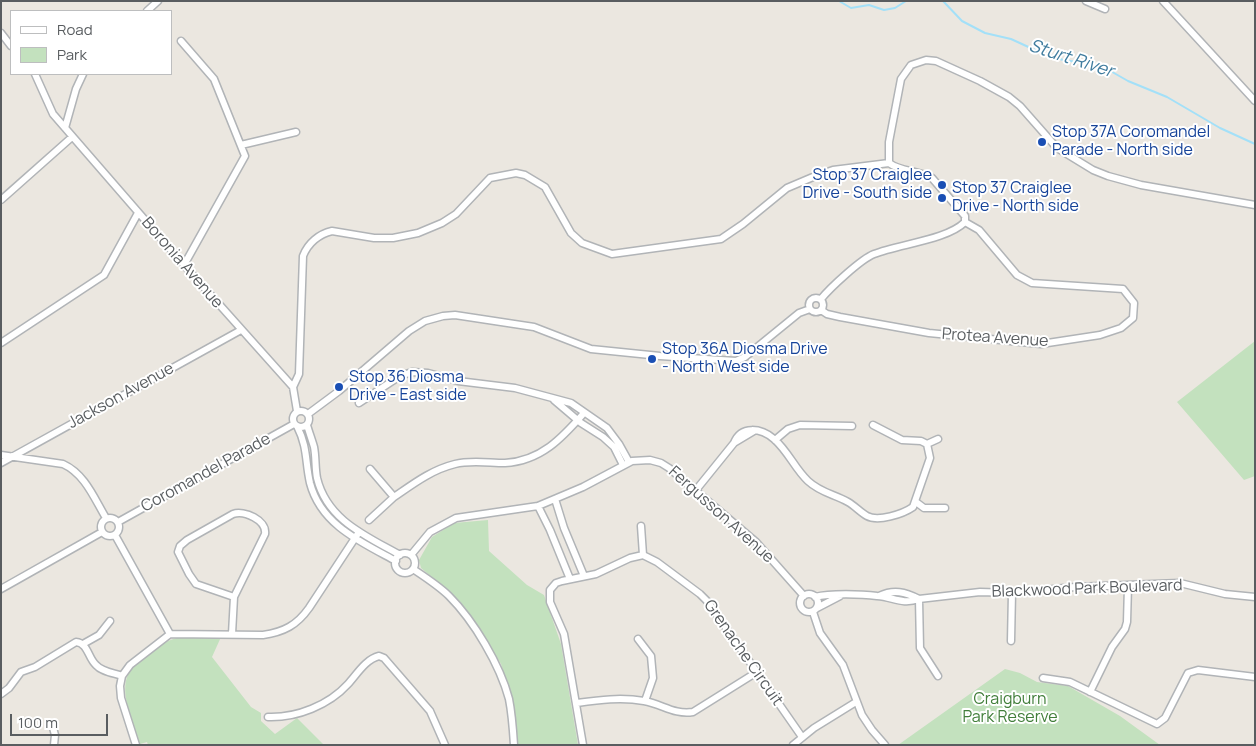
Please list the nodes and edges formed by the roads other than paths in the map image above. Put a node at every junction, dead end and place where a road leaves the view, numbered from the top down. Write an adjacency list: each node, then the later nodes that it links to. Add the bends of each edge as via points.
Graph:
1 (158, 1): 4 (street)
2 (1086, 1): 5 (street)
3 (1164, 1): 11 (street)
4 (148, 10)
5 (1105, 10)
6 (1, 33): 8 (street)
7 (181, 41): 15 (street, via 214,79)
8 (10, 45)
9 (35, 75): 12 (street, Boronia Avenue, via 49,109)
10 (82, 75): 12 (street)
11 (1255, 101)
12 (65, 128): 14 (street, Boronia Avenue)
13 (296, 132): 15 (street)
14 (72, 137): 17 (street); 19 (street, Boronia Avenue)
15 (241, 144): 21 (street, via 245,156)
16 (889, 163): 18 (street, via 889,142 901,79 911,65 926,60 936,61 1009,97 1057,148 1093,170 1141,185); 20 (street, via 932,178 965,216); 27 (street, via 833,170 787,188 721,238 612,254 582,243 571,233 546,187 516,173 490,178 456,214 418,233 374,238 327,232 309,245 303,256 300,374)
17 (1, 200)
18 (1255, 205)
19 (138, 213): 21 (street, Boronia Avenue); 26 (street, via 104,275)
20 (965, 222): 22 (street, via 950,232 870,256); 24 (street, Protea Avenue, via 979,230 1017,275 1025,280 1123,289 1134,303 1133,318 1121,328 1100,335 1041,344 929,333 840,317)
21 (184, 265): 25 (street, Boronia Avenue)
22 (821, 299): 23 (street, via 812,298); 24 (street, via 824,306)
23 (810, 309): 24 (street); 32 (street, via 799,313 745,358 736,361 591,349 534,327 443,316 425,321 409,331)
24 (821, 310)
25 (241, 330): 27 (street, Boronia Avenue); 42 (street, Jackson Avenue)
26 (1, 343)
27 (294, 387): 30 (street)
28 (553, 399): 29 (street, via 515,388 412,372); 31 (street); 33 (street)
29 (359, 402)
30 (297, 411): 32 (street); 34 (street, via 293,417)
31 (584, 412): 33 (street); 44 (street, via 614,435)
32 (308, 414): 35 (street)
33 (578, 420): 44 (street, via 608,442); 47 (street, via 560,440 533,457 505,463 457,463 428,474)
34 (295, 425): 35 (street); 54 (street, Coromandel Parade); 58 (street, via 304,439 310,482 318,504 341,530)
35 (307, 425): 58 (street, via 324,497 331,509)
36 (873, 425): 40 (street, via 902,440)
37 (852, 426): 39 (street, via 800,425 788,429)
38 (938, 439): 40 (street)
39 (775, 440): 46 (street, via 764,433 743,431); 49 (street, via 822,492 848,502 873,519 909,509)
40 (927, 444): 49 (street, via 930,458)
41 (1, 455): 42 (street)
42 (13, 457): 43 (street, Jackson Avenue); 52 (street, via 72,468 80,475)
43 (1, 463)
44 (626, 463): 46 (street, Fergusson Avenue, via 640,459 661,463); 48 (street, Fergusson Avenue)
45 (370, 469): 47 (street)
46 (696, 490): 70 (street, Fergusson Avenue, via 756,542)
47 (394, 497): 53 (street)
48 (555, 499): 50 (street, Fergusson Avenue); 64 (street)
49 (916, 502): 51 (street, via 924,508)
50 (538, 506): 60 (street, Fergusson Avenue, via 456,518 430,532); 65 (street)
51 (945, 508)
52 (106, 518): 54 (street); 56 (street, via 102,522)
53 (369, 520)
54 (118, 522): 57 (street, via 119,530)
55 (641, 526): 61 (street)
56 (102, 532): 57 (street); 67 (street)
57 (115, 535): 77 (street)
58 (357, 535): 59 (street); 62 (street); 78 (street, via 301,619 277,633)
59 (400, 555): 60 (street); 62 (street)
60 (411, 555): 63 (street)
61 (643, 555): 64 (street); 82 (street, Grenache Circuit, via 700,594)
62 (396, 561): 63 (street, via 402,572)
63 (413, 569): 98 (street, via 458,605 495,662 509,700)
64 (584, 576): 65 (street)
65 (570, 579): 91 (street, via 556,583 549,597 564,634)
66 (1128, 586): 68 (street, Blackwood Park Boulevard); 73 (street, Blackwood Park Boulevard, via 1180,584); 87 (street, via 1125,629 1112,647)
67 (1, 589)
68 (1012, 592): 74 (street, Blackwood Park Boulevard); 80 (street)
69 (841, 595): 72 (street, Blackwood Park Boulevard); 74 (street, Blackwood Park Boulevard, via 879,596 897,591); 75 (street, Blackwood Park Boulevard)
70 (804, 596): 72 (street, via 811,594); 75 (street, via 800,607 804,612)
71 (234, 597): 71 (street, via 266,529 239,512 187,540 178,552 196,584); 78 (street)
72 (815, 597): 75 (street, via 818,602)
73 (1255, 597)
74 (919, 599): 84 (street, via 920,648)
75 (815, 610): 90 (street, via 820,633 843,665)
76 (110, 621): 81 (street, via 99,635)
77 (170, 634): 78 (street); 83 (street, via 130,665)
78 (232, 634)
79 (638, 639): 89 (street, via 650,656 652,678)
80 (1011, 641)
81 (83, 644): 83 (street, via 95,665); 88 (street, via 76,642 21,672)
82 (757, 672): 89 (street, via 693,712 676,712); 94 (street, Grenache Circuit)
83 (122, 676): 96 (street, via 121,698)
84 (938, 676)
85 (1043, 678): 87 (street, via 1070,682)
86 (1255, 678): 87 (street, via 1198,670 1188,673 1165,718 1157,724)
87 (1090, 692)
88 (1, 694)
89 (645, 701): 91 (street, via 623,698)
90 (856, 702): 94 (street); 101 (street)
91 (577, 703): 99 (street)
92 (268, 717): 97 (street, via 286,716 320,705 346,686 370,660 379,656 430,711)
93 (52, 724): 95 (street)
94 (802, 737): 100 (street)
95 (54, 745)
96 (136, 745)
97 (445, 745)
98 (514, 745)
99 (583, 745)
100 (793, 745)
101 (885, 745)

